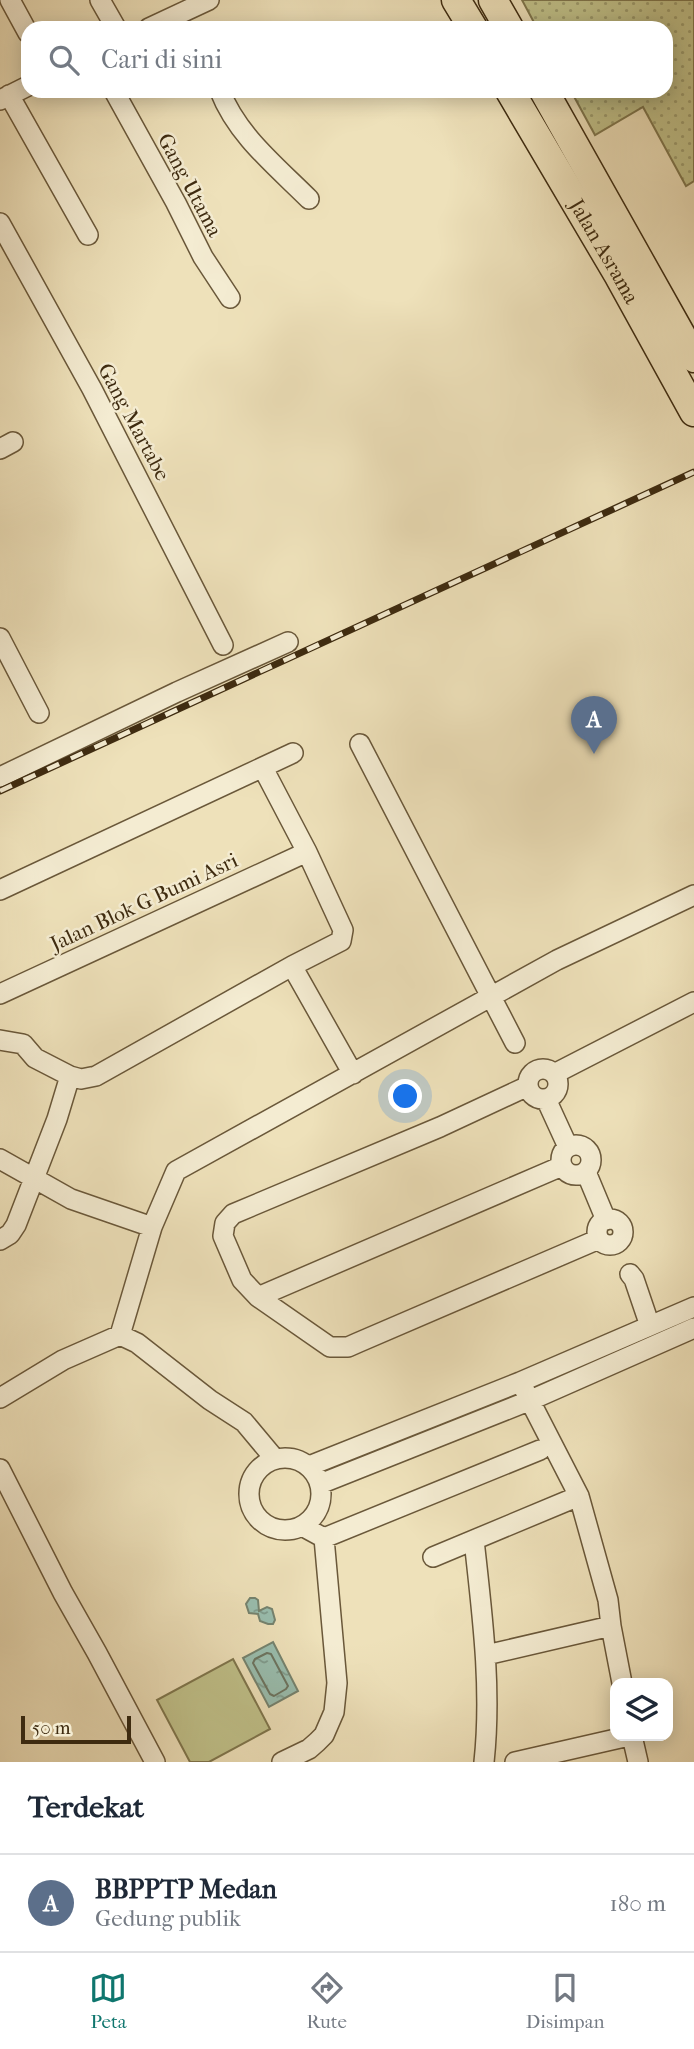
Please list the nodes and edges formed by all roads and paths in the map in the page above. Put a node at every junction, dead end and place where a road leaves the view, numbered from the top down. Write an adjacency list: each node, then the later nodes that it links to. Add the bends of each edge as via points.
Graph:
1 (10, 0): 6 (street)
2 (100, 0): 7 (street)
3 (456, 0): 9 (highway)
4 (493, 0): 10 (highway)
5 (200, 4): 8 (street)
6 (21, 21)
7 (112, 21)
8 (164, 21)
9 (469, 21)
10 (505, 21)
11 (21, 89): 12 (street)
12 (5, 97): 19 (street)
13 (118, 98): 20 (street, Gang Utama, via 203,257)
14 (224, 98): 17 (street, via 249,139)
15 (514, 98): 22 (highway, Jalan Asrama)
16 (548, 98): 21 (highway, Jalan Asrama)
17 (309, 198)
18 (0, 223): 25 (street, Gang Martabe, via 92,389)
19 (88, 235)
20 (230, 298)
21 (694, 358)
22 (694, 412)
23 (0, 638): 26 (street)
24 (288, 642): 30 (street)
25 (223, 645)
26 (39, 713)
27 (360, 744): 36 (street)
28 (293, 753): 29 (street)
29 (263, 768): 31 (street); 32 (street)
30 (0, 776)
31 (307, 852): 34 (street, via 343,935 337,944); 35 (street, Jalan Blok G Bumi Asri)
32 (0, 890)
33 (694, 895): 36 (street)
34 (292, 966): 40 (street); 42 (street, via 96,1076)
35 (0, 994)
36 (489, 997): 39 (street); 40 (street)
37 (694, 1002): 41 (street)
38 (0, 1040): 42 (street, via 23,1044 35,1058)
39 (515, 1043)
40 (353, 1074): 50 (street, via 177,1171)
41 (554, 1074): 43 (street, via 540,1069); 44 (street, via 557,1089)
42 (70, 1076): 49 (street)
43 (528, 1086): 44 (street, via 534,1096); 53 (street, via 233,1214 224,1227 225,1242 242,1280)
44 (546, 1099): 45 (street)
45 (568, 1147): 47 (street); 48 (street, via 576,1144 589,1151 591,1166)
46 (0, 1160): 49 (street)
47 (562, 1166): 48 (street, via 568,1173); 53 (street)
48 (586, 1172): 53 (street, via 606,1220 598,1227 599,1239 348,1347 330,1347)
49 (34, 1178): 50 (street, via 71,1199); 51 (street, via 16,1224)
50 (152, 1227): 57 (street)
51 (0, 1240)
52 (631, 1274): 55 (street)
53 (258, 1297)
54 (694, 1307): 55 (street)
55 (650, 1326): 58 (street)
56 (694, 1328): 60 (street)
57 (120, 1335): 59 (street, via 63,1360); 62 (street, via 244,1422)
58 (520, 1382): 60 (street); 63 (street)
59 (0, 1398)
60 (531, 1400): 65 (street); 66 (street)
61 (540, 1450): 68 (street)
62 (275, 1459): 63 (street, via 299,1460); 67 (street, via 255,1473 250,1484 251,1508 258,1518 279,1530)
63 (309, 1466): 65 (street)
64 (0, 1469): 77 (street)
65 (320, 1484): 67 (street, via 319,1508)
66 (579, 1496): 69 (street); 71 (street)
67 (302, 1525): 68 (street)
68 (324, 1538): 78 (street, via 337,1683 334,1712 317,1742)
69 (474, 1539): 70 (street); 72 (street)
70 (433, 1557)
71 (611, 1626): 72 (street); 73 (street)
72 (486, 1656): 79 (street)
73 (621, 1678)
74 (610, 1741): 76 (street)
75 (632, 1741): 80 (street)
76 (524, 1761)
77 (155, 1762)
78 (282, 1762)
79 (484, 1762)
80 (638, 1762)

